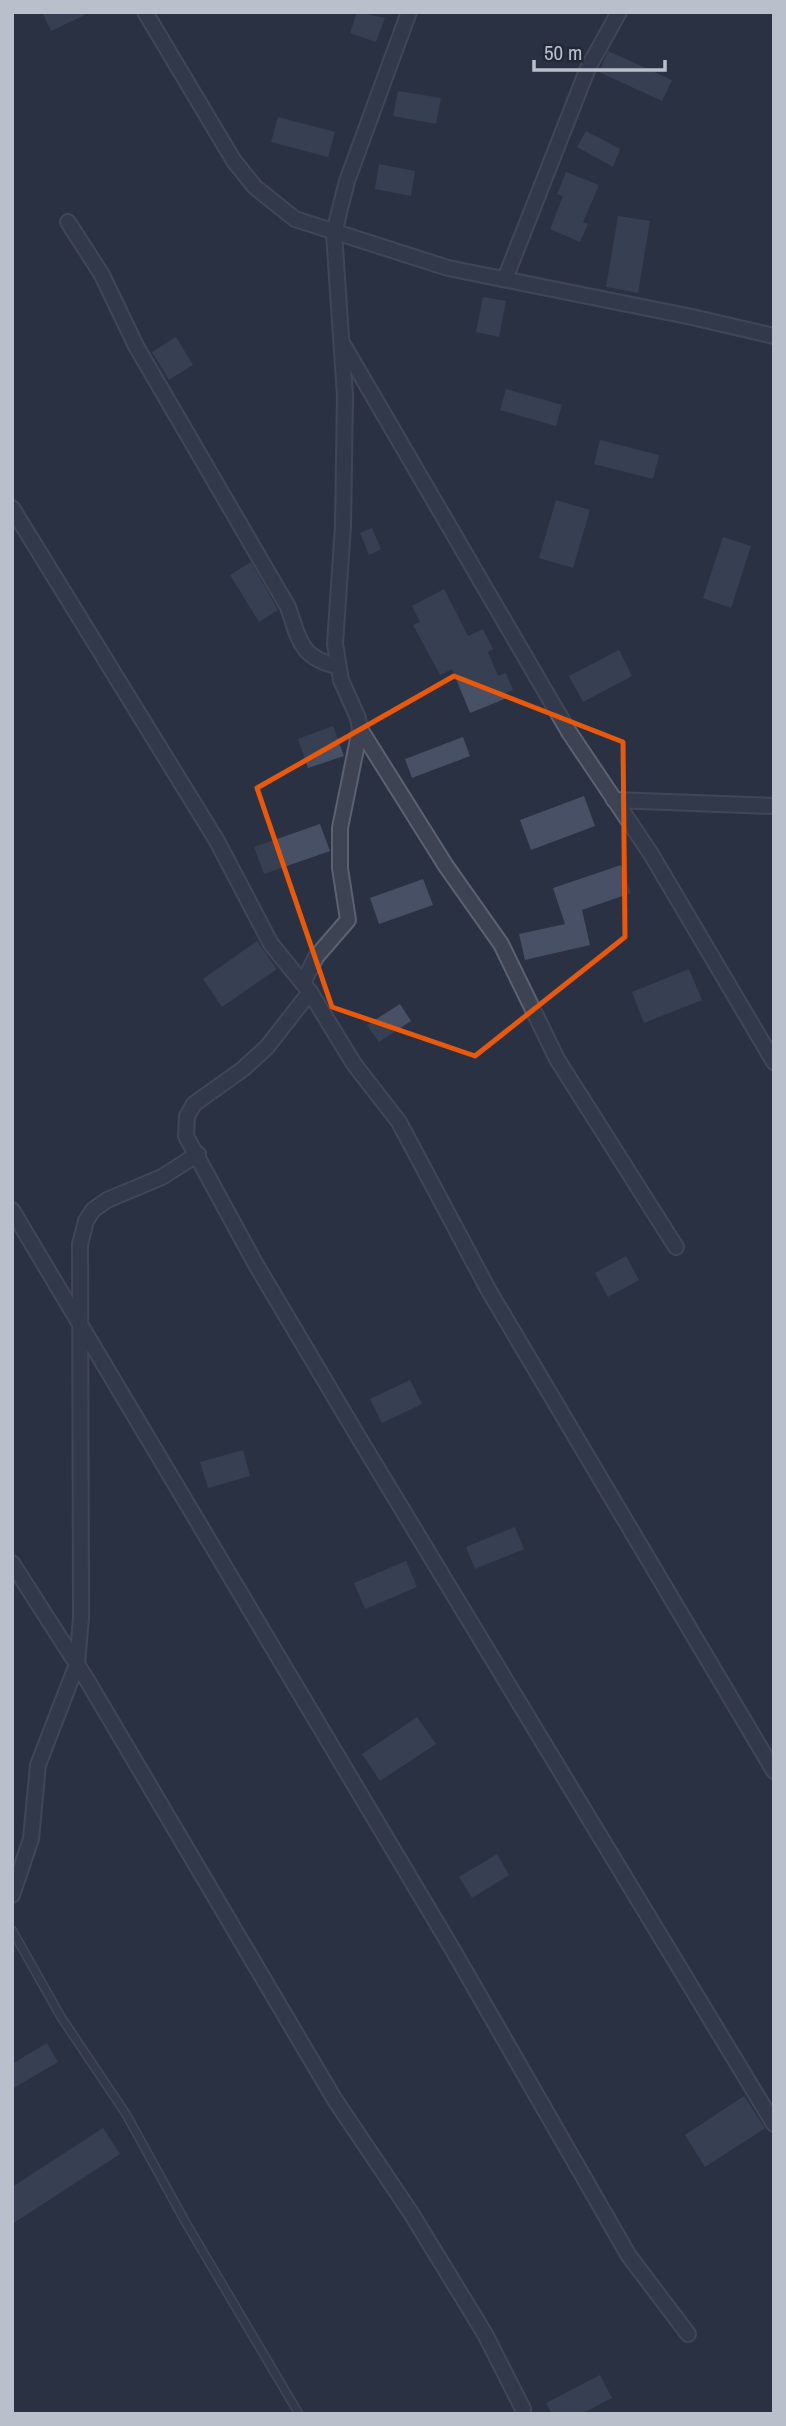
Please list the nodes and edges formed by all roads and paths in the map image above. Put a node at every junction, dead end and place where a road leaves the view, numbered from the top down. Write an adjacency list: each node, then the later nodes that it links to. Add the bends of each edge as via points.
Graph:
1 (145, 12): 5 (street, via 234,161 255,187 295,219)
2 (410, 12): 5 (street, via 347,181)
3 (619, 12): 6 (street, via 588,68)
4 (68, 222): 10 (street, via 288,607 305,651 320,662)
5 (334, 233): 6 (street, via 448,268); 8 (street)
6 (505, 279): 7 (street)
7 (774, 336)
8 (341, 342): 10 (street, via 345,409); 12 (street, via 569,732)
9 (12, 508): 14 (street, via 217,841 271,944)
10 (337, 666): 11 (street)
11 (360, 729): 14 (street, via 340,828 348,920 316,957); 18 (street, via 501,944 557,1059)
12 (614, 800): 13 (street); 15 (street)
13 (774, 806)
14 (306, 988): 16 (street, via 267,1047 194,1104 185,1127); 22 (street, via 354,1064 399,1122 482,1280)
15 (774, 1062)
16 (198, 1154): 19 (street, via 93,1210 79,1244); 25 (street, via 255,1263)
17 (12, 1210): 19 (street)
18 (676, 1247)
19 (78, 1320): 21 (street, via 81,1618); 26 (street, via 460,1962 629,2256)
20 (12, 1563): 21 (street)
21 (77, 1664): 23 (street, via 38,1765 32,1839); 27 (street, via 273,1998 485,2334)
22 (774, 1771)
23 (12, 1895)
24 (12, 1930): 28 (lane, via 61,2017 126,2114)
25 (774, 2124)
26 (688, 2334)
27 (523, 2409)
28 (299, 2414)

